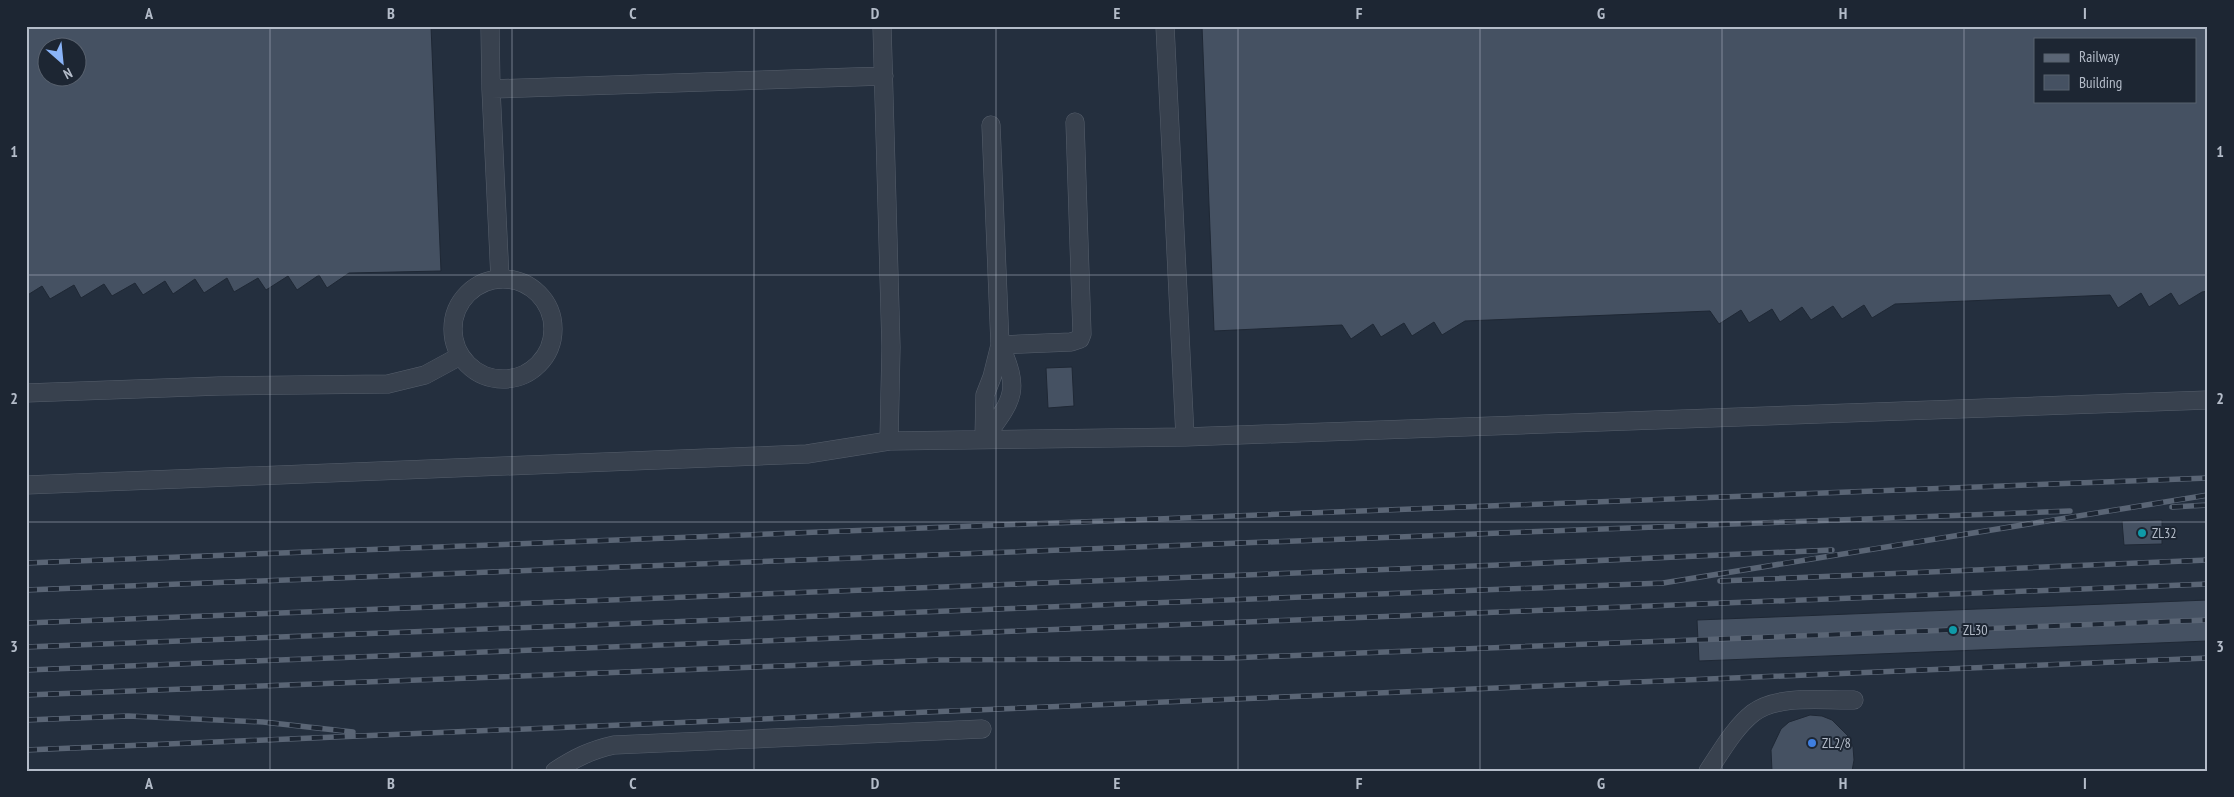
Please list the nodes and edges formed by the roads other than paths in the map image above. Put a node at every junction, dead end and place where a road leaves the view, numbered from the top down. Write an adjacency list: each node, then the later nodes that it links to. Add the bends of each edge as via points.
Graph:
1 (490, 26): 5 (lane)
2 (882, 26): 4 (lane)
3 (1165, 26): 13 (lane)
4 (884, 76): 5 (lane); 15 (lane, via 891,347)
5 (491, 89): 8 (lane)
6 (1075, 122): 9 (lane, via 1082,334 1071,342)
7 (991, 125): 9 (lane)
8 (500, 279): 10 (lane, via 474,288 461,302 453,328); 10 (lane, via 522,283 546,304 553,326 547,352 528,372 507,379 476,371)
9 (1000, 345): 14 (lane, via 985,394); 14 (lane, via 1010,367 1012,391 1005,410)
10 (460, 356): 11 (lane, via 425,375 388,384)
11 (26, 393)
12 (2208, 400): 13 (lane)
13 (1185, 437): 14 (lane)
14 (984, 439): 15 (lane)
15 (889, 441): 16 (lane, via 807,454)
16 (26, 485)
17 (1854, 700): 20 (lane, via 1790,702 1760,708 1739,727)
18 (982, 729): 19 (lane, via 614,745 578,756)
19 (555, 771)
20 (1708, 771)

